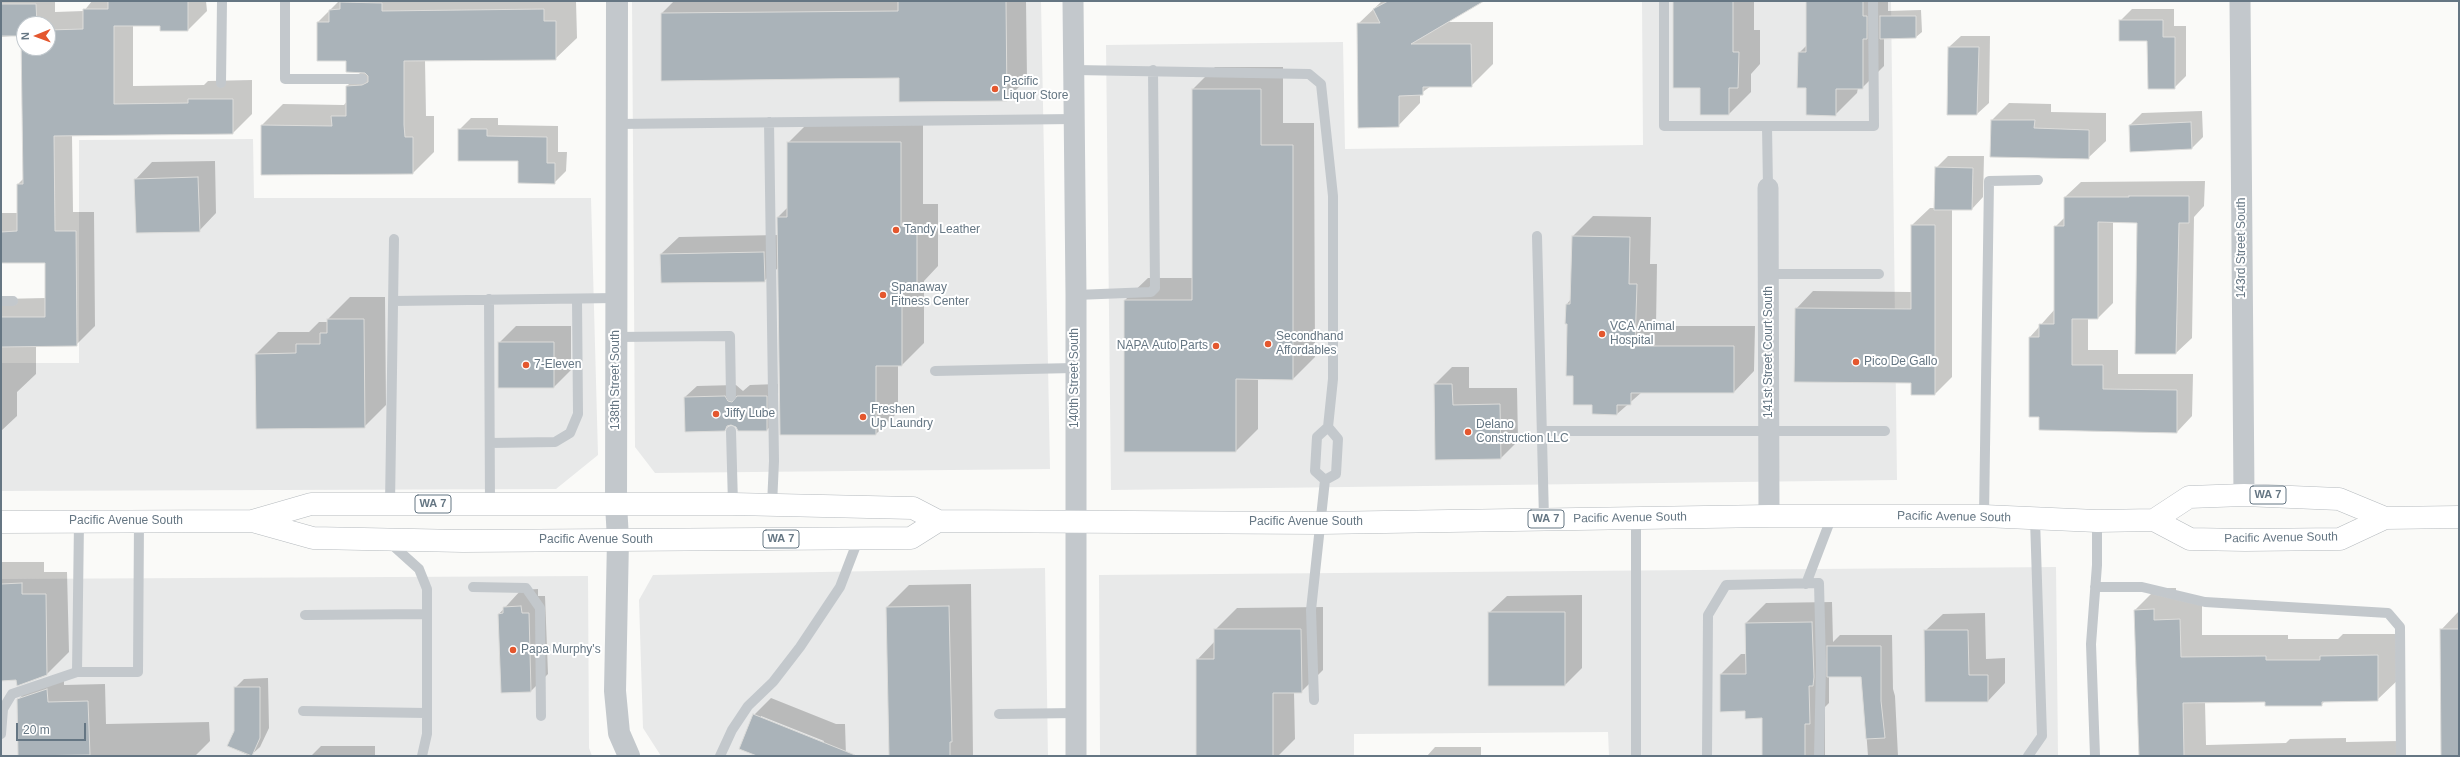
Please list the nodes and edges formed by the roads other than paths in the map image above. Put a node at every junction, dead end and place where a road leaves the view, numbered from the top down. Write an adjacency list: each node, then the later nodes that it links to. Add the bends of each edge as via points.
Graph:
1 (222, 1): 11 (lane)
2 (285, 1): 10 (lane, via 285,80)
3 (617, 1): 14 (street, 138th Street South)
4 (1073, 1): 8 (street, 140th Street South)
5 (1664, 1): 15 (lane, via 1664,126)
6 (1873, 1): 15 (lane, via 1874,126)
7 (2240, 1): 40 (street, 143rd Street South)
8 (1075, 70): 9 (lane); 12 (street, 140th Street South)
9 (1153, 70): 22 (lane, via 1155,288 1152,292); 33 (lane, via 1309,74 1321,84 1333,196 1333,379)
10 (362, 79)
11 (221, 83)
12 (1075, 120): 13 (lane); 22 (street, 140th Street South)
13 (769, 122): 14 (lane); 45 (lane, via 774,461)
14 (617, 124): 23 (street, 138th Street South)
15 (1767, 126): 17 (lane)
16 (2038, 180): 48 (lane, via 1989,181)
17 (1768, 188): 20 (street, 141st Street Court South)
18 (1537, 236): 35 (lane)
19 (394, 239): 28 (lane)
20 (1768, 274): 21 (lane); 37 (street, 141st Street Court South)
21 (1879, 274)
22 (1076, 295): 30 (street, 140th Street South)
23 (616, 298): 25 (lane); 29 (street, 138th Street South)
24 (489, 299): 25 (lane); 28 (lane); 38 (lane)
25 (577, 299): 38 (lane, via 578,414 570,433 555,442)
26 (1, 301): 27 (lane)
27 (13, 301)
28 (394, 301): 41 (lane)
29 (616, 337): 32 (lane, via 730,336); 43 (street, 138th Street South)
30 (1074, 368): 31 (lane); 58 (street, 140th Street South)
31 (935, 371)
32 (731, 396)
33 (1328, 427): 39 (lane, via 1317,437 1315,471); 39 (lane, via 1338,439 1336,474)
34 (731, 431): 44 (lane)
35 (1543, 431): 37 (lane); 52 (lane)
36 (1885, 431): 37 (lane)
37 (1769, 432): 46 (street, 141st Street Court South)
38 (490, 443): 42 (lane)
39 (1325, 480): 62 (lane)
40 (2244, 495): 51 (main road, Pacific Avenue South / WA 7, via 2339,499); 54 (main road, Pacific Avenue South / WA 7, via 2189,497)
41 (390, 504): 42 (main road, Pacific Avenue South / WA 7); 56 (main road, Pacific Avenue South / WA 7, via 311,504)
42 (490, 504): 43 (main road, Pacific Avenue South / WA 7)
43 (616, 504): 44 (main road, Pacific Avenue South / WA 7); 64 (street, 138th Street South)
44 (733, 504): 45 (main road, Pacific Avenue South / WA 7)
45 (772, 505): 57 (main road, Pacific Avenue South / WA 7, via 913,508)
46 (1770, 516): 47 (main road, Pacific Avenue South / WA 7); 50 (main road, Pacific Avenue South / WA 7)
47 (1832, 516): 48 (main road, Pacific Avenue South / WA 7); 66 (lane)
48 (1984, 516): 53 (main road, Pacific Avenue South / WA 7)
49 (2459, 517): 51 (main road, Pacific Avenue South / WA 7)
50 (1636, 518): 52 (main road, Pacific Avenue South / WA 7); 83 (lane)
51 (2385, 518): 54 (main road, Pacific Avenue South / WA 7, via 2340,539 2190,539)
52 (1544, 519): 62 (main road, Pacific Avenue South / WA 7)
53 (2035, 519): 59 (main road, Pacific Avenue South / WA 7); 86 (lane, via 2042,736)
54 (2154, 520): 59 (main road, Pacific Avenue South / WA 7)
55 (139, 521): 56 (main road, Pacific Avenue South / WA 7); 61 (main road, Pacific Avenue South / WA 7); 71 (lane, via 138,672)
56 (252, 521): 63 (main road, Pacific Avenue South / WA 7, via 313,538)
57 (938, 521): 58 (main road, Pacific Avenue South / WA 7); 65 (main road, Pacific Avenue South / WA 7, via 911,538)
58 (1076, 521): 62 (main road, Pacific Avenue South / WA 7); 75 (street, 140th Street South)
59 (2097, 521): 68 (lane)
60 (1, 522): 61 (main road, Pacific Avenue South / WA 7)
61 (79, 522): 71 (lane)
62 (1321, 523): 72 (lane, via 1311,610)
63 (384, 538): 64 (main road, Pacific Avenue South / WA 7, via 463,541); 69 (lane, via 419,569 427,589)
64 (618, 539): 65 (main road, Pacific Avenue South / WA 7); 80 (street, 138th Street South, via 616,710 619,733)
65 (858, 540): 81 (lane, via 840,587 773,682 748,706 732,730)
66 (1806, 584): 84 (lane, via 1726,585 1708,615); 85 (lane, via 1819,583)
67 (474, 587): 77 (lane, via 526,588 540,608)
68 (2095, 587): 87 (lane, via 2091,644); 88 (lane, via 2142,587 2206,602 2388,613 2400,627)
69 (427, 614): 70 (lane); 74 (lane)
70 (305, 615)
71 (76, 672): 78 (lane, via 12,694 4,709)
72 (1314, 700)
73 (303, 711): 74 (lane)
74 (426, 713): 79 (lane, via 427,734)
75 (1076, 713): 76 (lane); 82 (street, 140th Street South)
76 (999, 714)
77 (541, 716)
78 (1, 734)
79 (422, 756)
80 (630, 756)
81 (720, 756)
82 (1076, 756)
83 (1636, 756)
84 (1707, 756)
85 (1819, 756)
86 (2028, 756)
87 (2095, 756)
88 (2402, 756)

